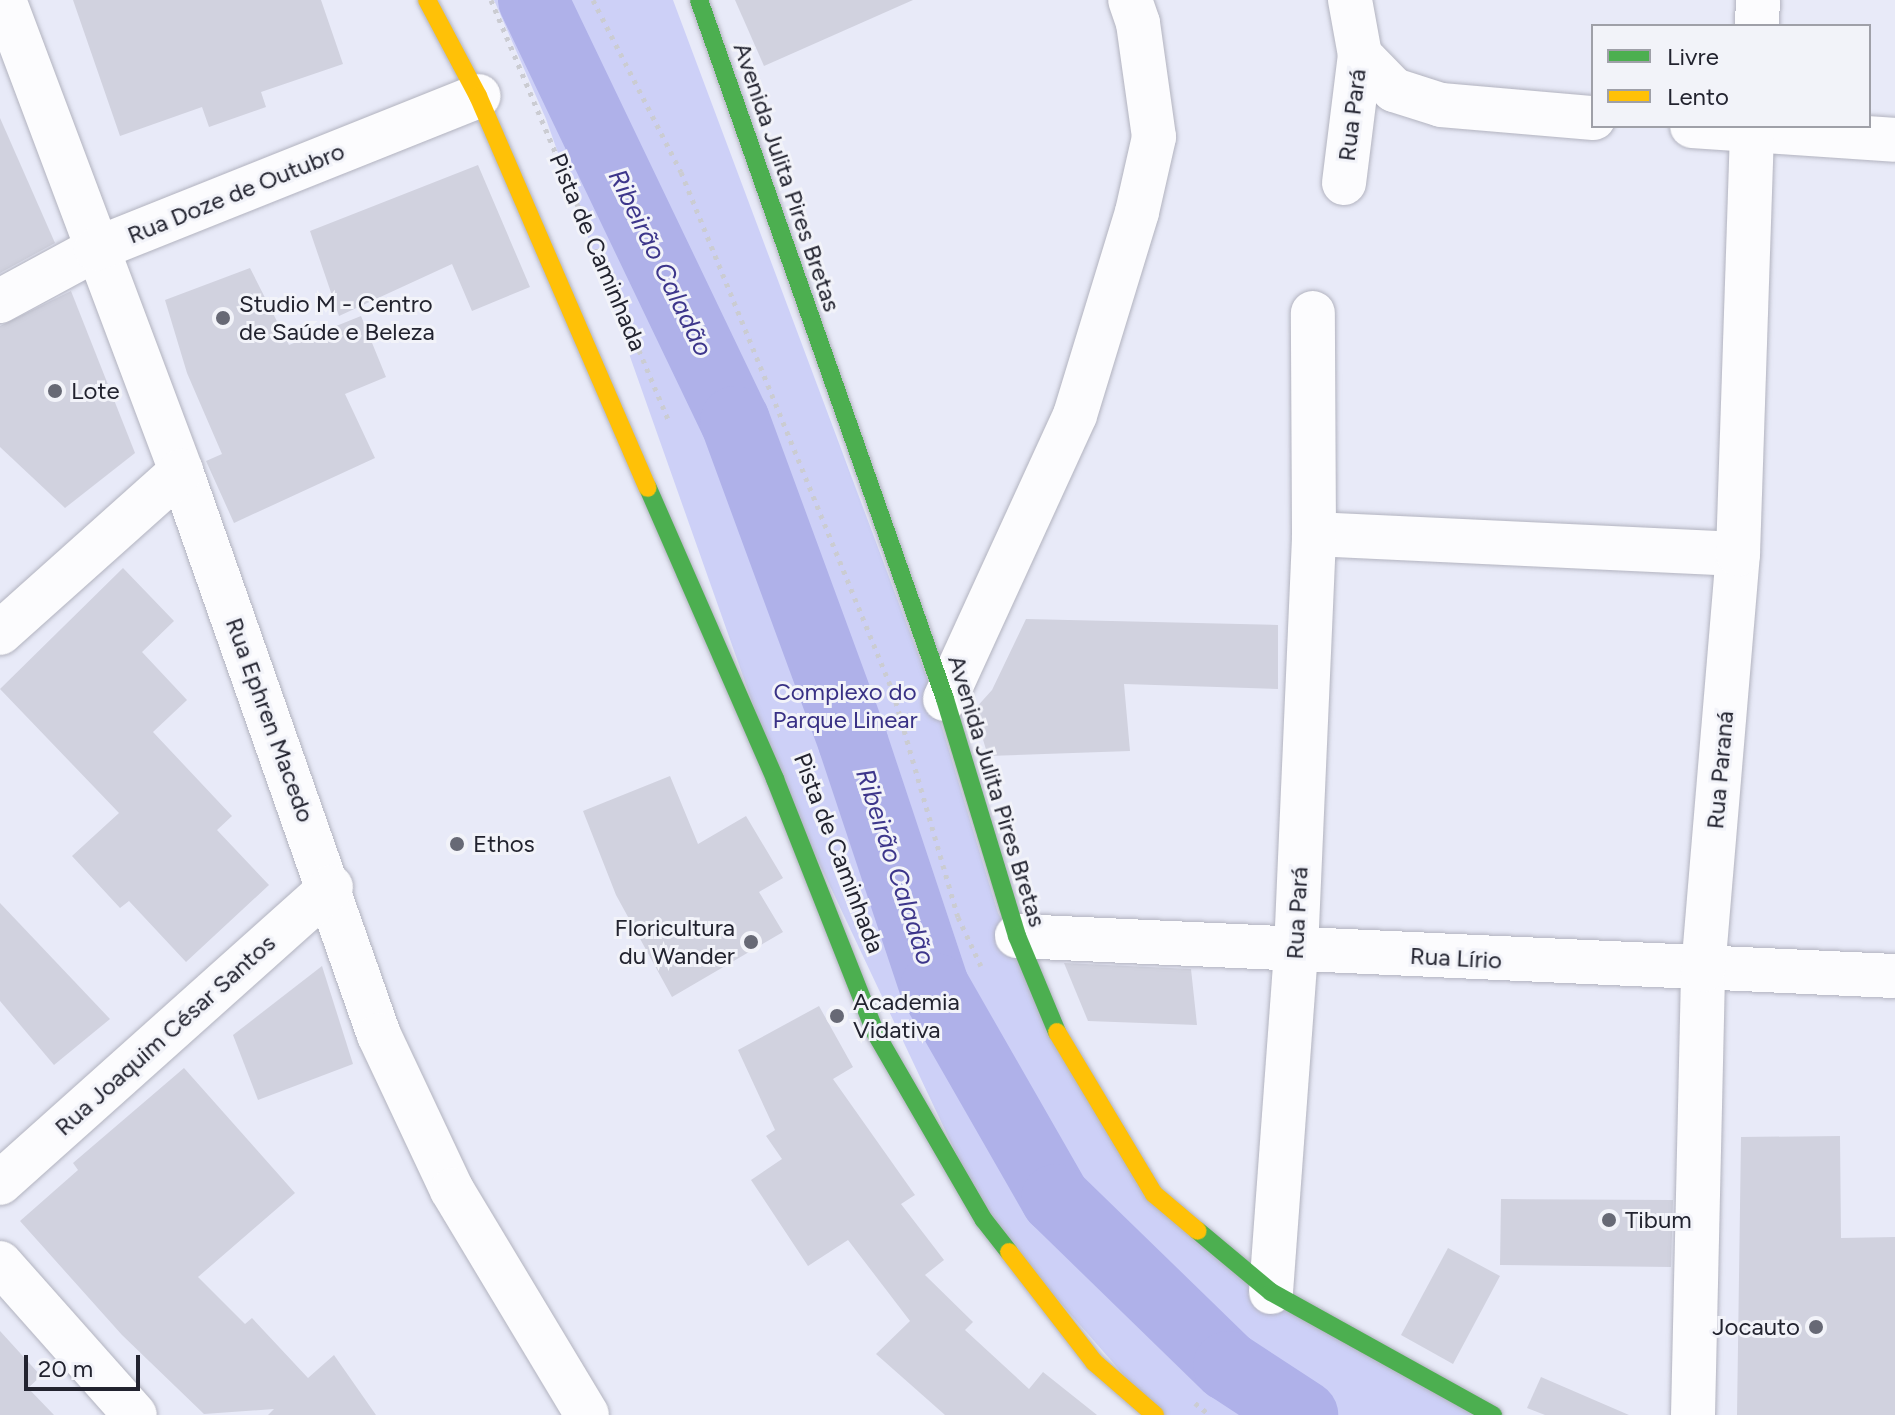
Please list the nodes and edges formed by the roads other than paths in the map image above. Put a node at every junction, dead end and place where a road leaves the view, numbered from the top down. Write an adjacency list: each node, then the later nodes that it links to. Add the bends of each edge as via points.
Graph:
1 (4, 0): 14 (street, Rua Ephren Macedo)
2 (427, 0): 9 (main road)
3 (699, 0): 21 (main road, Avenida Julita Pires Bretas)
4 (1130, 0): 21 (street, via 1154,137 1137,212 1075,415)
5 (1350, 0): 8 (street, Rua Pará)
6 (1758, 0): 7 (street)
7 (1757, 24)
8 (1360, 55): 10 (street, via 1394,90 1441,105); 13 (street, Rua Pará)
9 (478, 96): 14 (street, Rua Doze de Outubro); 32 (main road, via 775,779 876,1034 984,1220 1094,1362)
10 (1591, 118)
11 (1752, 128): 12 (street); 19 (street, Rua Paraná)
12 (1895, 140)
13 (1344, 183)
14 (96, 249): 15 (street, Rua Doze de Outubro); 17 (street, Rua Ephren Macedo)
15 (0, 301)
16 (1313, 313): 18 (street, Rua Pará)
17 (181, 471): 20 (street); 22 (street, Rua Ephren Macedo)
18 (1314, 534): 19 (street); 24 (street, Rua Pará)
19 (1738, 554): 25 (street, Rua Paraná)
20 (0, 633)
21 (945, 699): 23 (main road, Avenida Julita Pires Bretas)
22 (331, 887): 27 (street, Rua Joaquim César Santos); 31 (street, Rua Ephren Macedo, via 379,1035 452,1190)
23 (1017, 936): 24 (street, Rua Lírio); 29 (main road, Avenida Julita Pires Bretas, via 1049,1019 1154,1194)
24 (1296, 950): 25 (street, Rua Lírio); 29 (street, Rua Pará)
25 (1703, 970): 26 (street, Rua Lírio); 34 (street, Rua Paraná)
26 (1895, 976)
27 (0, 1183)
28 (0, 1263): 30 (street)
29 (1271, 1292): 33 (main road, Avenida Julita Pires Bretas)
30 (135, 1415)
31 (587, 1415)
32 (1155, 1415)
33 (1493, 1415)
34 (1693, 1415)

